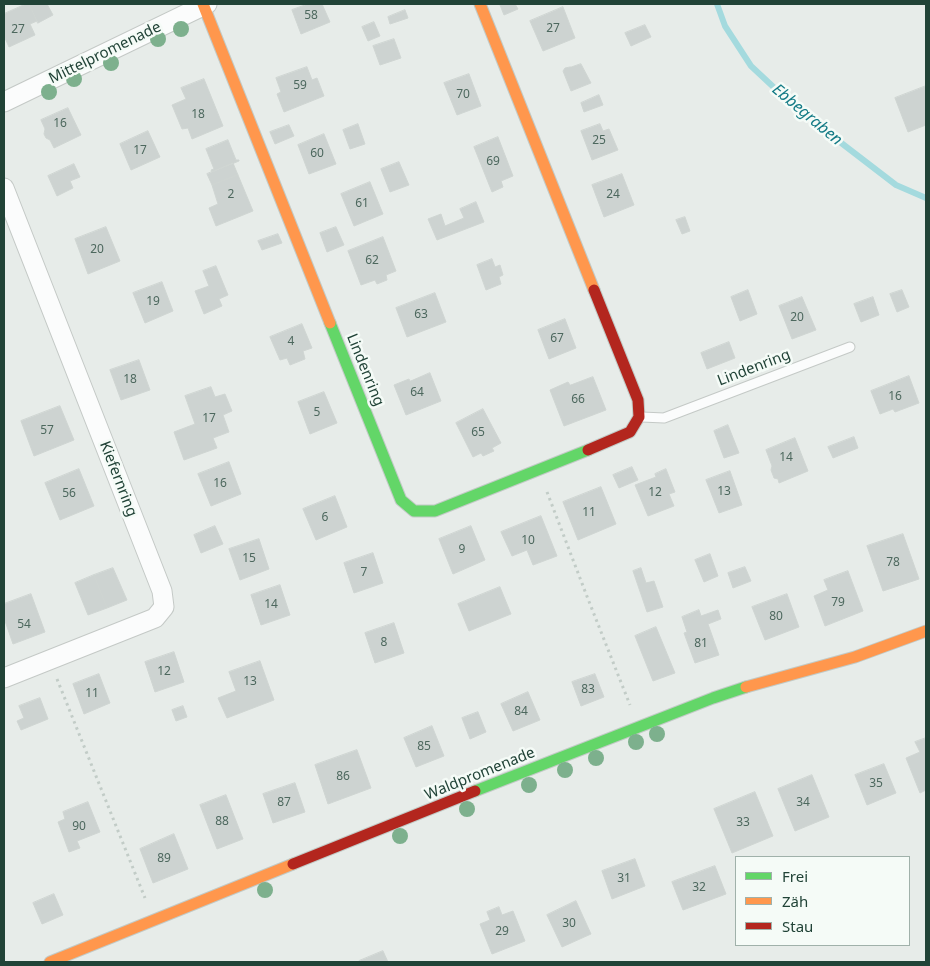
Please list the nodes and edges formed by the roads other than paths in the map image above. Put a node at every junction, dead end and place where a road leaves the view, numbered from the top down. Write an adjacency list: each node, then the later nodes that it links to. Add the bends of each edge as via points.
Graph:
1 (204, 4): 3 (street, Mittelpromenade); 6 (street, Lindenring, via 401,500 414,511 435,511 630,432)
2 (480, 4): 6 (street, via 638,400)
3 (4, 102)
4 (4, 188): 8 (street, Kiefernring, via 162,591 164,607 155,618)
5 (850, 347): 6 (lane, Lindenring, via 664,418)
6 (639, 417)
7 (926, 631): 9 (street, Waldpromenade, via 855,657 713,698 154,920)
8 (4, 678)
9 (88, 955): 10 (street, Waldpromenade)
10 (50, 962)

